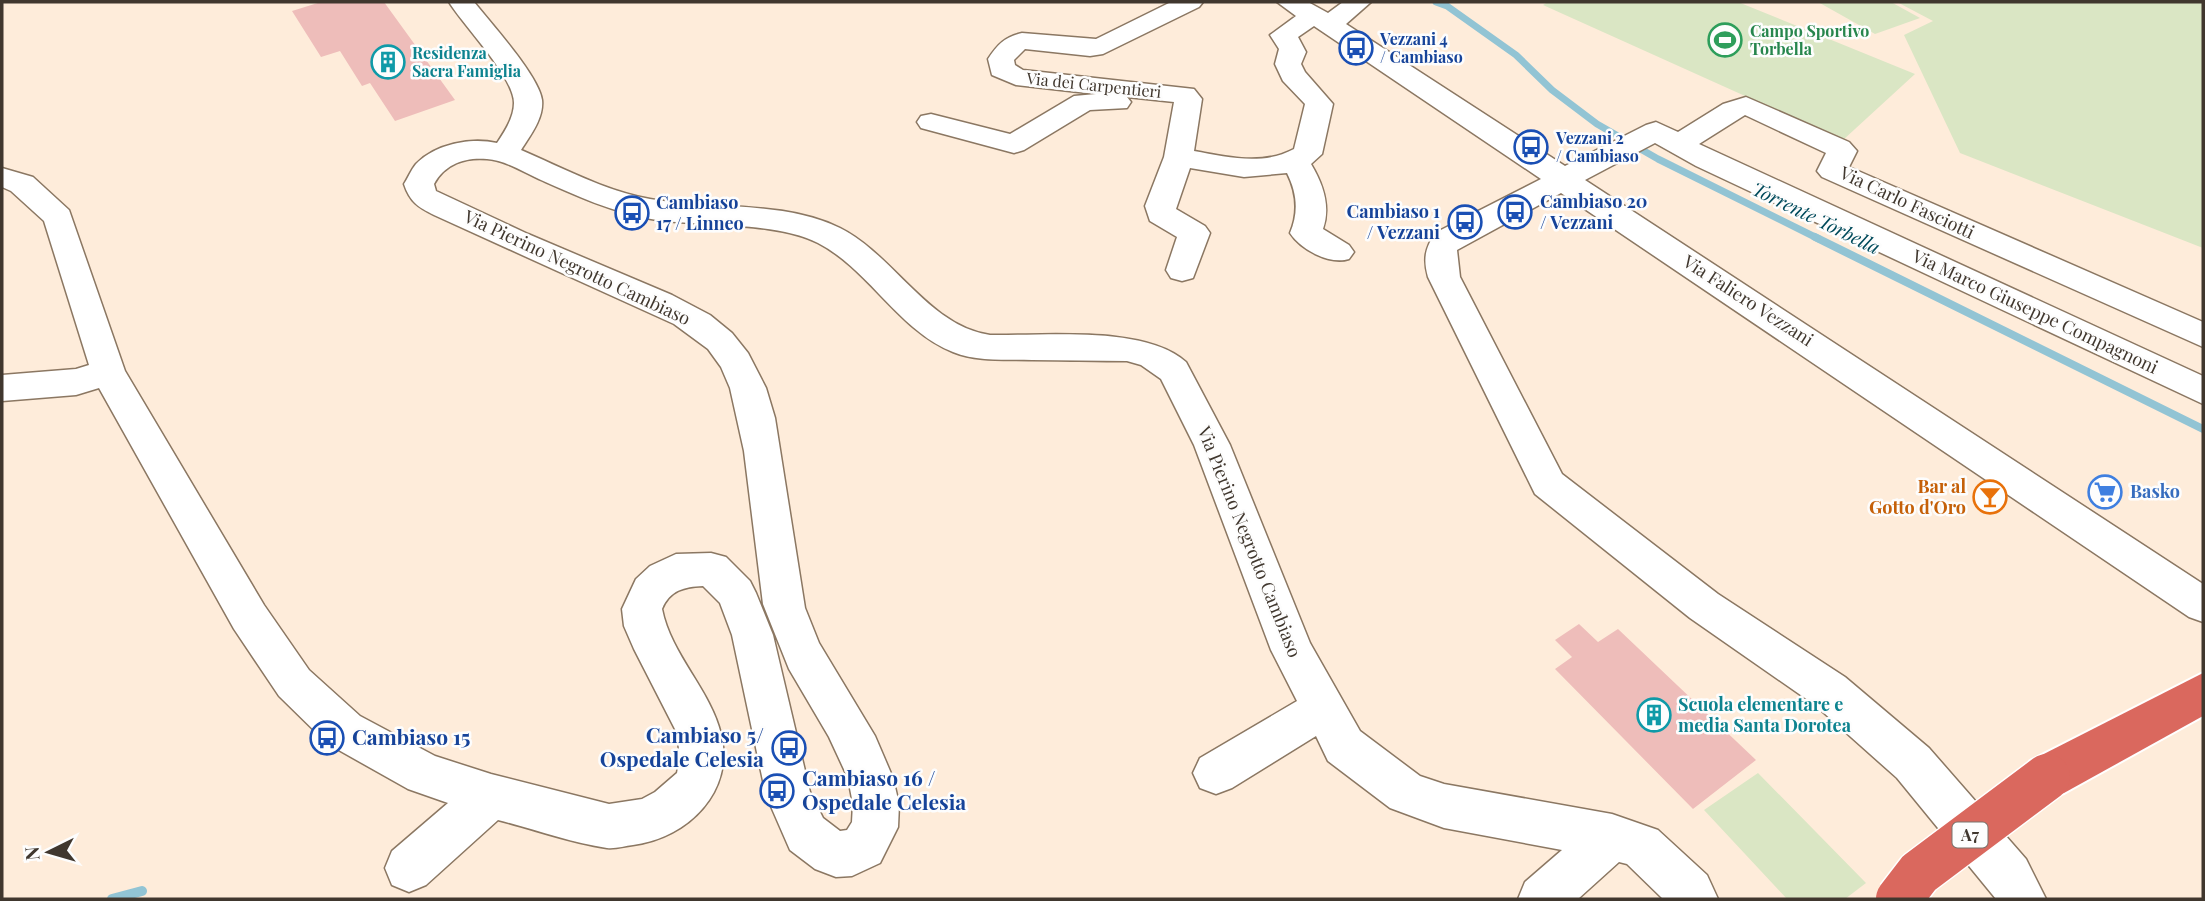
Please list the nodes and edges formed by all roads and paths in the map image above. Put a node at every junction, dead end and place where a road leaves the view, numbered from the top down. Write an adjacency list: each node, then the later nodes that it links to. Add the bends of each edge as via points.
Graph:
1 (461, 2): 8 (street, via 526,89 528,107 521,126)
2 (1190, 2): 5 (street, Via dei Carpentieri, via 1103,46 1023,41 1012,45 1001,59 1002,69 1016,77 1184,95)
3 (1359, 2): 4 (street)
4 (1311, 14): 10 (street, via 1283,35 1294,50 1289,72 1319,104 1307,154); 13 (street, Via Faliero Vezzani)
5 (1188, 105): 6 (street, Via dei Carpentieri, via 1084,102 1014,144); 9 (street)
6 (931, 122)
7 (1678, 144): 11 (street, Via Carlo Fasciotti, via 1746,106 1839,148 1842,151); 13 (street, via 1656,131); 14 (street, Via Marco Giuseppe Compagnoni)
8 (498, 151): 23 (street, Via Pierino Negrotto Cambiaso, via 602,196 651,209 760,219 830,236 931,322 963,343 1139,350 1164,361 1174,371 1212,445 1278,617); 25 (street, Via Pierino Negrotto Cambiaso, via 458,151 437,162 419,184 423,196 684,316 719,340 742,370 761,441 783,607 803,654 868,768 877,808 873,833 859,850 827,852 810,842 796,819 782,773 762,670 738,595 724,575 701,566 678,570 656,583 642,609 650,638 699,733 702,767 684,798 660,816 621,826)
9 (1179, 157): 10 (street, via 1246,168); 16 (street, via 1160,206 1161,214 1194,233)
10 (1295, 162): 15 (street, via 1311,192 1310,225 1291,232)
11 (1832, 171): 14 (street); 17 (street, Via Carlo Fasciotti)
12 (2, 177): 18 (street, Via Pierino Negrotto Cambiaso, via 22,184 58,217)
13 (1562, 178): 21 (street, Via Faliero Vezzani); 31 (street, via 1446,240 1439,255 1444,277 1541,473 1559,494 1693,598 1830,691 1913,763 2009,876)
14 (1792, 198): 20 (street, Via Marco Giuseppe Compagnoni)
15 (1338, 252)
16 (1182, 270)
17 (2203, 335)
18 (108, 372): 19 (street, via 76,382); 25 (street, Via Pierino Negrotto Cambiaso, via 249,617 294,683 344,730 424,774)
19 (2, 388)
20 (2203, 391)
21 (2203, 605)
22 (2203, 693): 30 (highway, A7, bridge, via 2047,777 1919,873)
23 (1322, 709): 24 (street); 26 (street, Via Pierino Negrotto Cambiaso, via 1344,746 1406,793 1444,806)
24 (1216, 773)
25 (491, 796): 27 (street)
26 (1612, 836): 28 (street); 29 (street, Via Pierino Negrotto Cambiaso, via 1641,846)
27 (409, 868)
28 (1542, 899)
29 (1694, 899)
30 (1899, 899)
31 (2022, 899)

